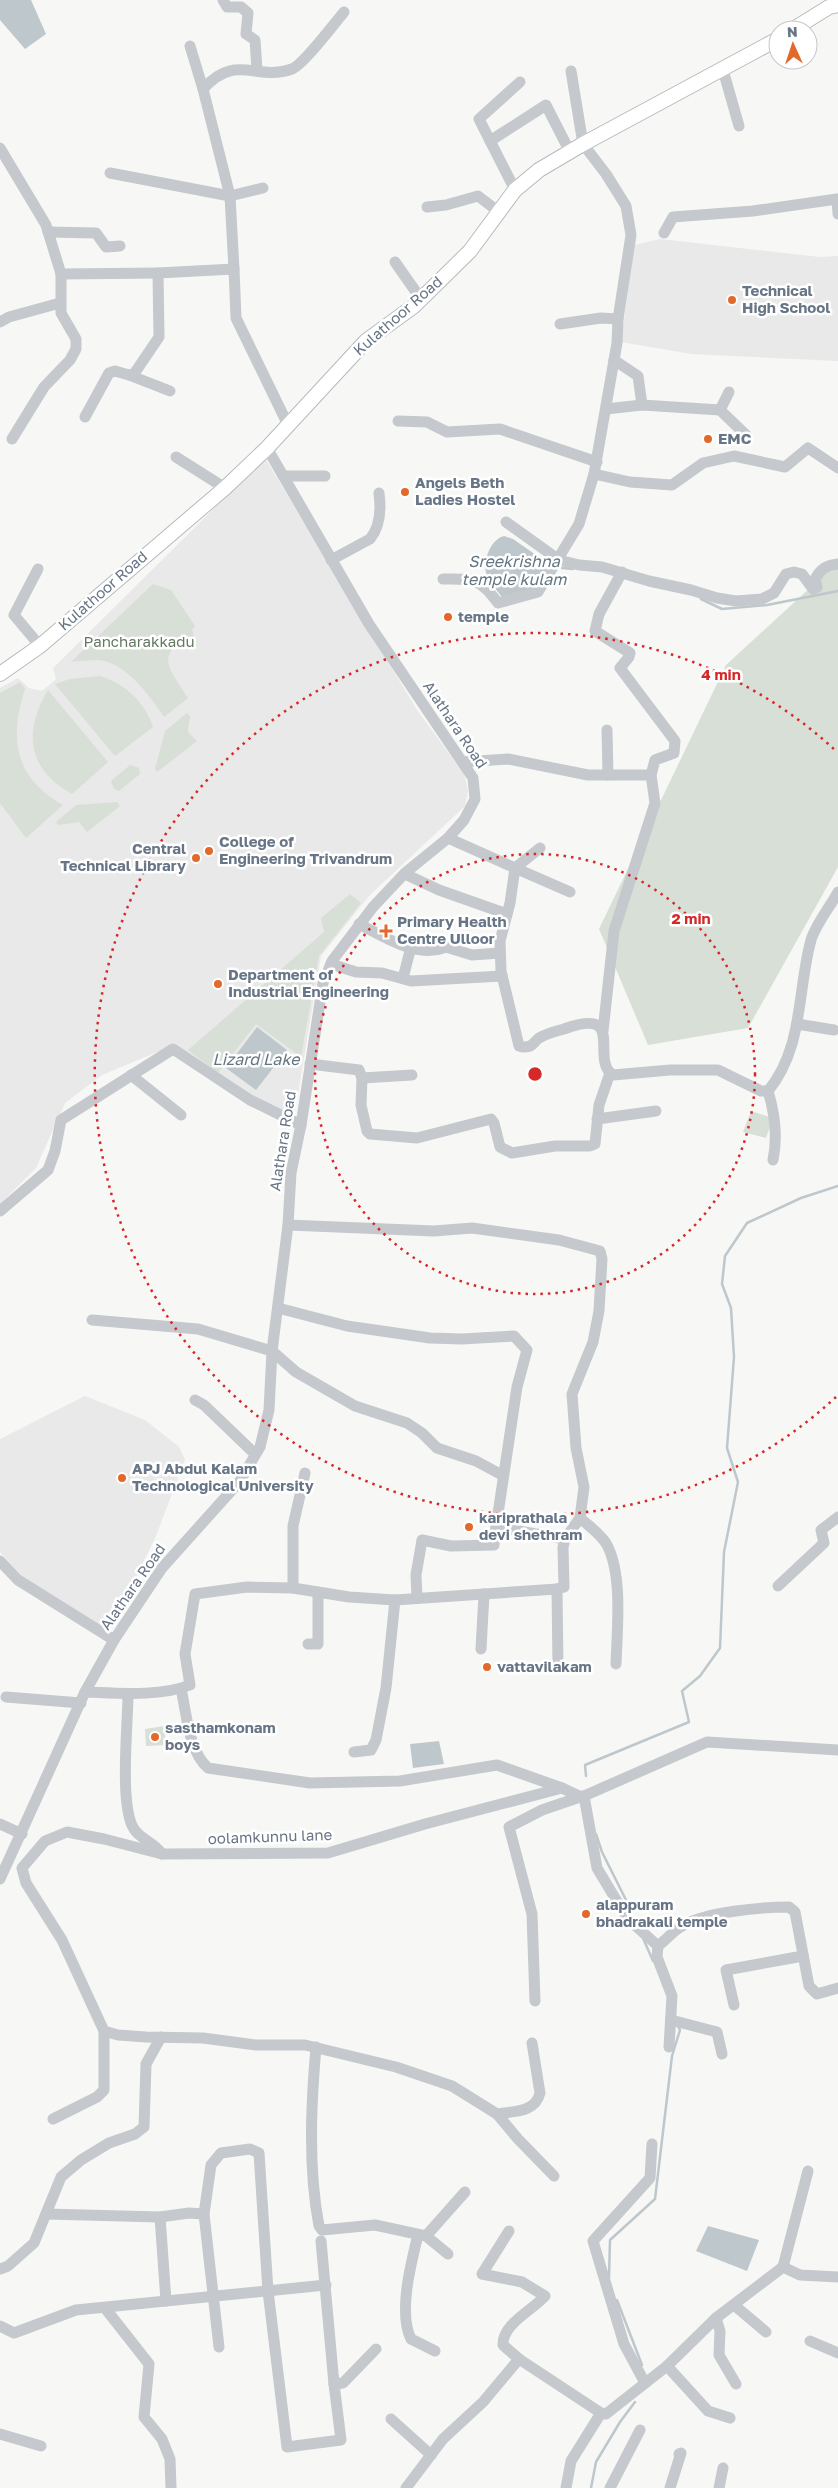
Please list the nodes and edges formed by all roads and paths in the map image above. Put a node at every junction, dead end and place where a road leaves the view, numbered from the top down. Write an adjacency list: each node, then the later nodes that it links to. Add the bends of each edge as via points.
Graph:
1 (223, 0): 7 (street, via 227,7 241,7 248,14 246,34 255,40)
2 (833, 4): 4 (main road)
3 (344, 12): 7 (street, via 294,69)
4 (808, 20)
5 (768, 45): 8 (main road, Kulathoor Road)
6 (190, 46): 11 (street)
7 (257, 70): 11 (street, via 225,70)
8 (723, 70): 12 (street); 14 (main road, Kulathoor Road)
9 (571, 71): 14 (street)
10 (520, 82): 13 (street, via 479,119)
11 (203, 90): 20 (street)
12 (739, 126)
13 (490, 141): 16 (street, via 546,105); 19 (street)
14 (583, 144): 16 (main road, Kulathoor Road); 33 (street, via 626,206 631,235)
15 (0, 148): 24 (street)
16 (570, 152): 19 (main road, Kulathoor Road, via 539,170)
17 (110, 173): 20 (street)
18 (264, 188): 20 (street)
19 (515, 190): 22 (main road, Kulathoor Road)
20 (230, 196): 28 (street)
21 (427, 207): 22 (street, via 478,196)
22 (499, 212): 31 (main road, Kulathoor Road, via 470,251)
23 (838, 214): 25 (street, via 837,199 753,211 673,217)
24 (48, 232): 26 (street, via 96,233 106,247); 30 (street)
25 (664, 233)
26 (120, 246)
27 (394, 262): 31 (street)
28 (234, 270): 29 (street); 45 (street, via 236,318)
29 (158, 273): 30 (street); 37 (street, via 159,337 134,374)
30 (61, 274): 32 (street)
31 (421, 299): 45 (main road, Kulathoor Road, via 366,340)
32 (60, 303): 34 (street); 47 (street, via 60,313 76,339 76,350 44,387)
33 (618, 319): 35 (street); 36 (street)
34 (0, 322)
35 (560, 324)
36 (614, 360): 40 (street, via 638,376); 41 (street)
37 (129, 375): 38 (street); 43 (street, via 115,371 109,374)
38 (170, 391)
39 (728, 392): 42 (street)
40 (642, 405): 41 (street); 42 (street)
41 (606, 409): 50 (street)
42 (720, 410): 46 (street)
43 (85, 416)
44 (398, 421): 50 (street, via 427,422 447,432 500,429)
45 (288, 425): 48 (main road, Kulathoor Road)
46 (746, 435)
47 (12, 439)
48 (267, 448): 53 (street, Alathara Road); 55 (main road, Kulathoor Road)
49 (176, 457): 55 (street)
50 (597, 462): 52 (street)
51 (838, 468): 52 (street, via 808,448 784,467 734,456 703,463 672,485 630,482)
52 (594, 474): 59 (street, via 579,524)
53 (283, 476): 54 (street); 58 (street, Alathara Road)
54 (325, 476)
55 (225, 488): 64 (main road, Kulathoor Road)
56 (379, 493): 58 (street, via 375,533)
57 (506, 522): 59 (street)
58 (331, 560): 67 (street, Alathara Road, via 423,706)
59 (559, 560): 62 (street); 63 (street, via 538,592 498,603 488,589 473,579)
60 (838, 564): 62 (street, via 821,569 815,578 817,588 812,589 802,574 794,572 786,574 774,593 762,599 736,601 649,582)
61 (38, 569): 64 (street, via 14,615)
62 (622, 572): 69 (street, via 599,614 595,630 630,653 620,669 675,741 674,753 655,760)
63 (443, 579)
64 (40, 646): 65 (main road, Kulathoor Road)
65 (0, 674)
66 (608, 730): 68 (street)
67 (463, 762): 68 (street, via 508,759 588,775); 70 (street, Alathara Road, via 473,778 476,796 464,820)
68 (608, 774): 69 (street)
69 (651, 775): 85 (street, via 655,803 614,931)
70 (448, 838): 72 (street); 73 (street, Alathara Road)
71 (540, 848): 72 (street)
72 (515, 868): 74 (street); 76 (street)
73 (405, 874): 76 (street); 77 (street, Alathara Road)
74 (570, 892)
75 (838, 892): 83 (street, via 812,938)
76 (507, 914): 79 (street)
77 (359, 924): 78 (street, via 402,946); 80 (street, Alathara Road)
78 (411, 947): 79 (street, via 436,951 446,946 472,955); 82 (street)
79 (500, 953): 81 (street)
80 (330, 964): 82 (street, via 356,972); 86 (street, Alathara Road, via 323,983)
81 (502, 976): 82 (street); 85 (street, via 519,1046 530,1046 540,1038 586,1023)
82 (403, 978)
83 (797, 1024): 84 (street); 91 (street, via 795,1039 778,1079)
84 (834, 1030)
85 (603, 1031): 87 (street, via 605,1060)
86 (310, 1064): 90 (street, via 351,1067 359,1070); 95 (street, Alathara Road)
87 (610, 1073): 91 (street, via 619,1076 670,1070 718,1070 761,1091); 94 (street)
88 (131, 1075): 93 (street); 95 (street, via 173,1049 250,1100); 97 (street, via 61,1120 48,1170)
89 (412, 1075): 90 (street)
90 (362, 1078): 94 (street, via 361,1105 365,1126 374,1135 417,1138 491,1119 500,1147 512,1153 555,1146 590,1146 595,1144)
91 (768, 1091): 96 (street, via 774,1108 777,1140)
92 (656, 1111): 94 (street)
93 (181, 1115)
94 (597, 1119)
95 (301, 1125): 98 (street, Alathara Road, via 290,1173)
96 (773, 1160)
97 (0, 1211)
98 (288, 1225): 99 (street, Alathara Road); 107 (street, via 434,1232 472,1228 559,1240 600,1251 599,1311 593,1342 572,1394 576,1448 584,1488)
99 (278, 1308): 101 (street, Alathara Road); 105 (street, via 347,1326 430,1338 514,1336 527,1350 517,1387)
100 (92, 1320): 101 (street, via 198,1329)
101 (272, 1350): 103 (street, Alathara Road, via 269,1410); 105 (street, via 296,1372 355,1406 407,1423 436,1448 476,1461)
102 (195, 1400): 103 (street)
103 (255, 1454): 118 (street, Alathara Road, via 240,1481 162,1568)
104 (306, 1473): 112 (street, via 293,1526)
105 (502, 1475): 108 (street)
106 (838, 1517): 111 (street, via 821,1530 824,1543)
107 (580, 1518): 109 (street); 121 (street, via 607,1545 615,1572 618,1594)
108 (496, 1527): 109 (street); 116 (street, via 494,1544 451,1546 422,1540 416,1575)
109 (565, 1539): 113 (street, via 564,1587)
110 (0, 1561): 118 (street, via 18,1580)
111 (778, 1586)
112 (292, 1588): 114 (street); 123 (street, via 247,1587 195,1594 185,1654 190,1685)
113 (557, 1589): 115 (street); 122 (street)
114 (318, 1592): 117 (street); 119 (street, via 318,1644)
115 (484, 1594): 116 (street); 120 (street)
116 (417, 1598): 117 (street)
117 (395, 1600): 128 (street, via 386,1688 376,1740 371,1750)
118 (114, 1640): 126 (street, Alathara Road)
119 (308, 1644)
120 (481, 1649)
121 (616, 1664)
122 (558, 1666)
123 (181, 1689): 124 (street); 129 (street, via 194,1750 208,1768 310,1783 400,1781 497,1765)
124 (128, 1694): 126 (street); 133 (street, via 125,1771 128,1811 138,1835 154,1843)
125 (6, 1697): 126 (street)
126 (83, 1697): 132 (street, Alathara Road)
127 (838, 1750): 130 (street, via 707,1742)
128 (354, 1752)
129 (562, 1788): 130 (street); 133 (street, oolamkunnu lane, via 328,1853)
130 (582, 1796): 135 (street, via 597,1868 627,1918); 138 (street, via 509,1826 532,1914)
131 (0, 1824): 132 (street)
132 (22, 1834): 134 (street, Alathara Road)
133 (162, 1854): 141 (street, oolamkunnu lane, via 67,1832 45,1841 22,1868 26,1883 62,1940)
134 (0, 1879)
135 (658, 1946): 136 (street, via 692,1921 722,1913 787,1907 795,1912); 140 (street, via 658,1960 672,1996)
136 (803, 1956): 137 (street, via 812,1990 817,1994); 139 (street, via 726,1970)
137 (838, 1988)
138 (535, 2000)
139 (734, 2005)
140 (671, 2020): 145 (street); 146 (street, via 717,2032)
141 (104, 2031): 142 (street, via 118,2035); 148 (street, via 104,2090 97,2097)
142 (161, 2037): 144 (street); 153 (street, via 146,2064 144,2127 135,2134 109,2143 60,2176)
143 (532, 2043): 147 (street, via 540,2094 538,2101 528,2109)
144 (316, 2047): 147 (street, via 396,2067 452,2086); 157 (street, via 312,2136 319,2226 322,2230 330,2230 375,2225)
145 (669, 2047)
146 (722, 2054)
147 (497, 2114): 151 (street)
148 (53, 2119)
149 (652, 2144): 179 (street, via 650,2178 593,2241 624,2344)
150 (808, 2171): 160 (street)
151 (554, 2176)
152 (465, 2192): 157 (street)
153 (46, 2214): 155 (street); 161 (street, via 34,2243)
154 (204, 2214): 155 (street); 164 (street, via 214,2160 227,2151 256,2150); 165 (street)
155 (160, 2217): 166 (street)
156 (509, 2231): 177 (street, via 482,2274 522,2282 545,2296 514,2323 502,2339 502,2345)
157 (422, 2236): 159 (street); 175 (street, via 408,2286 406,2327 411,2339)
158 (321, 2241): 163 (street)
159 (448, 2254)
160 (783, 2266): 162 (street, via 800,2275); 167 (street)
161 (0, 2269)
162 (838, 2277)
163 (326, 2285): 164 (street); 180 (street)
164 (268, 2291): 165 (street); 180 (street, via 287,2447 341,2440)
165 (212, 2297): 166 (street); 173 (street)
166 (166, 2301): 168 (street)
167 (734, 2306): 169 (street); 171 (street)
168 (105, 2308): 170 (street, via 76,2310 14,2333); 191 (street, via 149,2364 144,2417 162,2439 170,2459)
169 (716, 2318): 178 (street); 181 (street, via 720,2331 719,2355)
170 (0, 2326)
171 (766, 2332)
172 (810, 2341): 176 (street)
173 (219, 2348)
174 (376, 2350): 180 (street, via 343,2383)
175 (435, 2351)
176 (838, 2353)
177 (519, 2359): 182 (street); 189 (street)
178 (667, 2366): 179 (street); 183 (street, via 708,2411)
179 (645, 2383): 182 (street, via 615,2409)
180 (334, 2384)
181 (736, 2384)
182 (601, 2413): 193 (street, via 571,2461)
183 (730, 2418)
184 (391, 2419): 189 (street)
185 (640, 2430): 194 (street)
186 (0, 2434): 187 (street)
187 (41, 2446)
188 (679, 2454): 195 (street)
189 (431, 2455): 192 (street)
190 (724, 2468): 196 (street)
191 (171, 2488)
192 (406, 2488)
193 (566, 2488)
194 (610, 2488)
195 (670, 2488)
196 (719, 2488)

